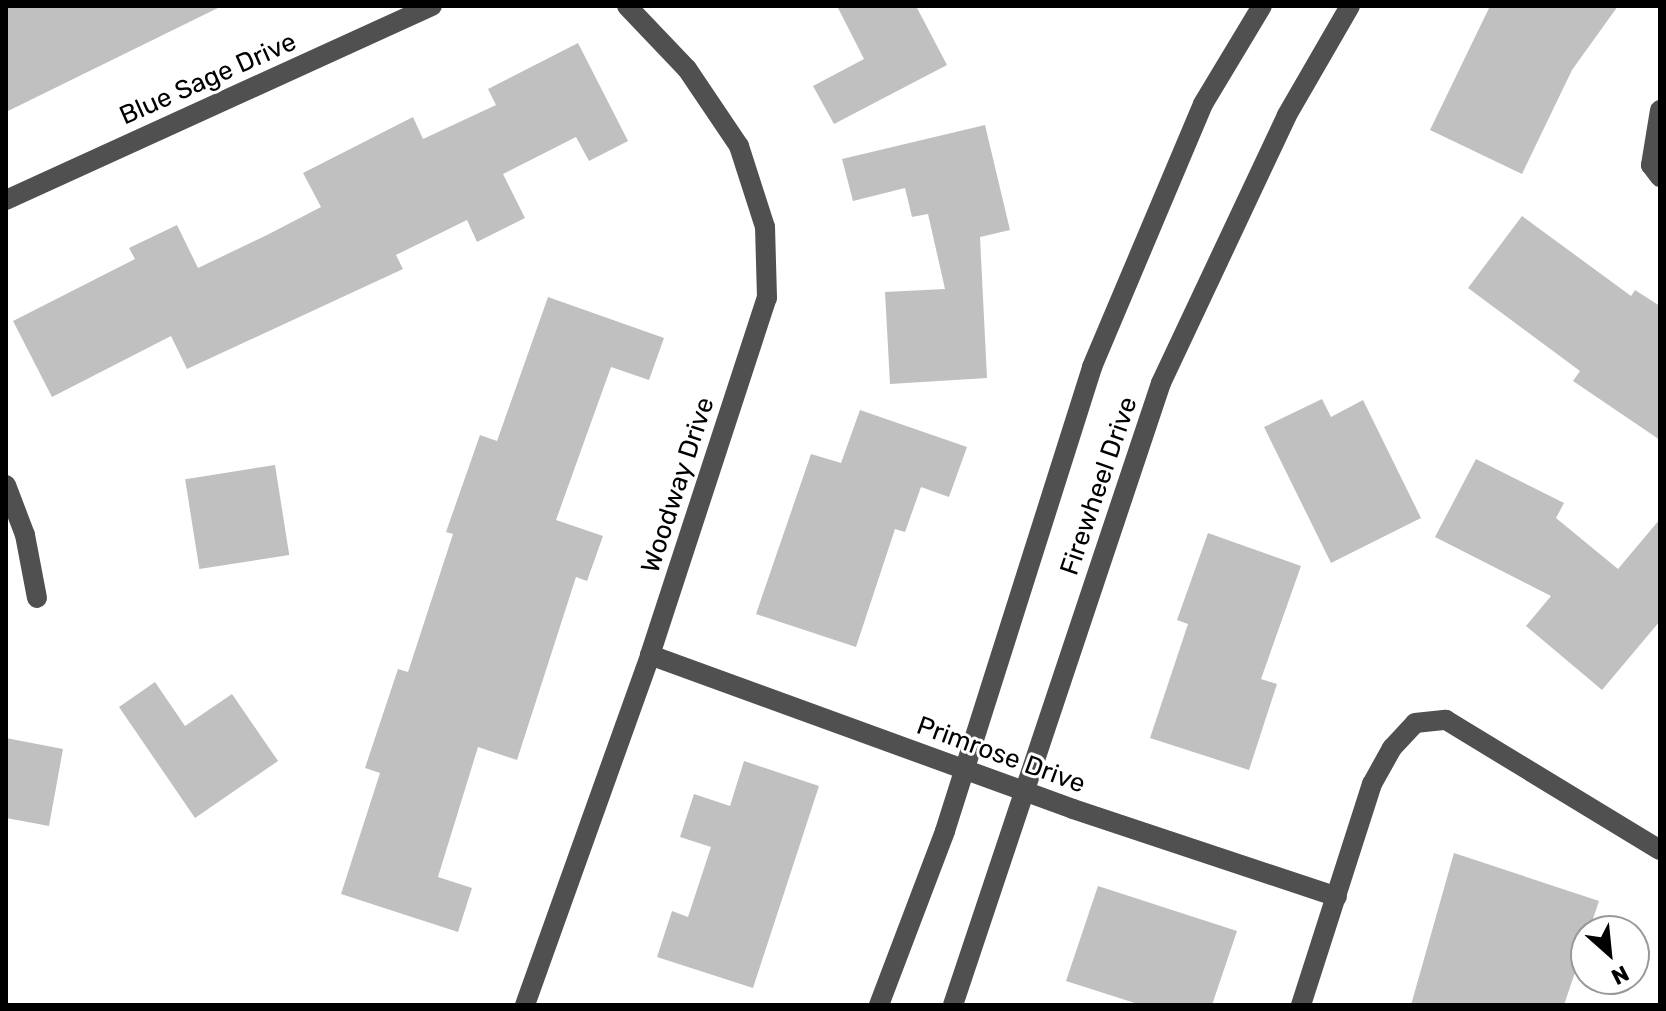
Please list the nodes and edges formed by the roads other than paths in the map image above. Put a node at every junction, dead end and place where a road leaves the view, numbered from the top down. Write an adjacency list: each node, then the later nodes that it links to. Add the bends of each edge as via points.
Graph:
1 (432, 6): 7 (street, Blue Sage Drive)
2 (627, 6): 10 (street, Woodway Drive, via 687,69 739,146 760,202 767,276 762,319)
3 (1262, 6): 11 (street, Firewheel Drive, via 1203,104 1092,367)
4 (1350, 6): 12 (street, Firewheel Drive, via 1287,115 1161,383)
5 (1660, 110): 6 (street)
6 (1656, 171)
7 (6, 200)
8 (6, 485): 9 (street, via 25,535)
9 (37, 598)
10 (650, 655): 11 (street, Primrose Drive); 15 (street, Woodway Drive)
11 (965, 770): 12 (street, Primrose Drive); 16 (street, Firewheel Drive)
12 (1022, 791): 14 (street, Primrose Drive); 17 (street, Firewheel Drive)
13 (1660, 850): 14 (street, via 1446,720 1415,723 1392,748 1372,784)
14 (1337, 897): 18 (street)
15 (525, 1005)
16 (879, 1005)
17 (953, 1005)
18 (1301, 1005)

